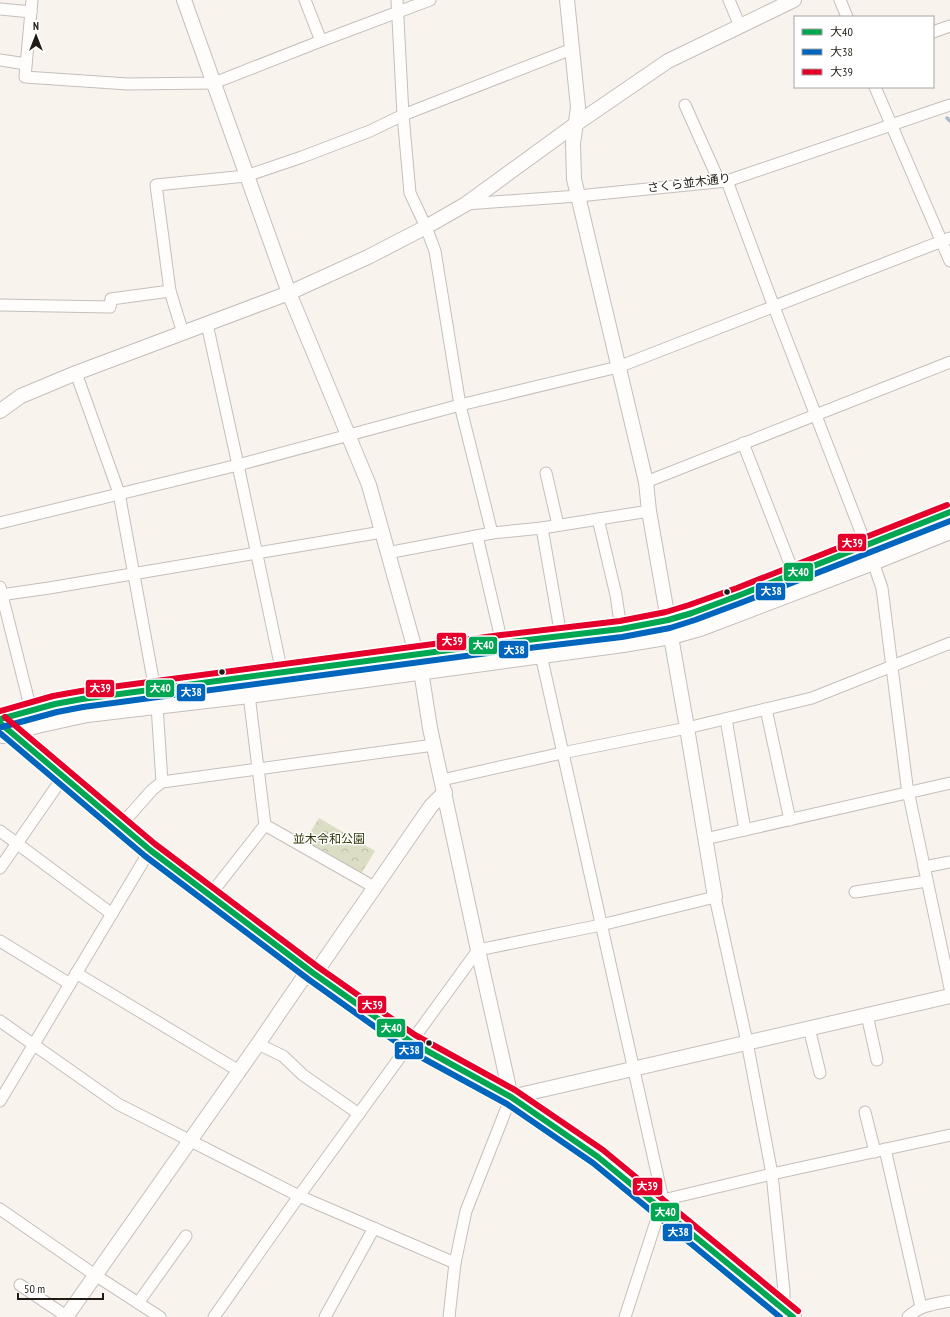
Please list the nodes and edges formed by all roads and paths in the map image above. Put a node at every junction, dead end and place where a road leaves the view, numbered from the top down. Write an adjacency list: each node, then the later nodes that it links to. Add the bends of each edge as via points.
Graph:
1 (32, 0): 11 (street)
2 (184, 0): 21 (street)
3 (304, 0): 17 (street)
4 (397, 0): 12 (street)
5 (430, 0): 12 (street)
6 (567, 0): 18 (street)
7 (729, 0): 14 (street)
8 (794, 0): 14 (street)
9 (840, 0): 13 (street)
10 (0, 9): 11 (street)
11 (31, 12): 20 (street)
12 (398, 13): 17 (street); 25 (street)
13 (847, 16)
14 (740, 26): 26 (street, via 668,61)
15 (950, 26): 16 (street)
16 (934, 32)
17 (321, 41): 21 (street)
18 (572, 49): 25 (street); 26 (street, via 578,107)
19 (0, 60): 20 (street)
20 (26, 64): 21 (street, via 25,76 128,84)
21 (214, 84): 28 (street)
22 (875, 88): 27 (street)
23 (685, 105): 29 (street)
24 (950, 105): 27 (street, さくら並木通り)
25 (403, 115): 28 (street, via 309,155); 32 (street, via 410,193)
26 (576, 124): 30 (street, via 573,144 574,179); 31 (street)
27 (892, 125): 29 (street, さくら並木通り); 33 (street)
28 (246, 176): 35 (street, via 156,185); 36 (street)
29 (723, 181): 30 (street, さくら並木通り); 38 (street)
30 (578, 196): 31 (street, さくら並木通り); 42 (street)
31 (466, 204): 32 (street)
32 (426, 227): 36 (street); 44 (street, via 435,251)
33 (946, 240): 34 (street); 38 (street)
34 (950, 261)
35 (170, 291): 37 (street, via 111,299 110,307); 40 (street)
36 (289, 293): 39 (street); 47 (street)
37 (0, 305)
38 (774, 307): 42 (street); 46 (street)
39 (207, 324): 40 (street); 49 (street)
40 (183, 332): 43 (street)
41 (950, 362): 46 (street)
42 (618, 367): 44 (street); 51 (street)
43 (76, 373): 45 (street, via 21,396); 52 (street)
44 (460, 405): 47 (street); 61 (street)
45 (0, 411)
46 (816, 414): 48 (street); 63 (street)
47 (349, 436): 49 (street); 60 (street, via 369,485)
48 (743, 443): 51 (street); 68 (street)
49 (238, 465): 52 (street); 65 (street)
50 (546, 473): 57 (street)
51 (646, 482): 53 (street)
52 (119, 493): 56 (street); 67 (street)
53 (649, 511): 55 (street); 70 (street)
54 (950, 512): 63 (main road)
55 (598, 519): 57 (street); 71 (street, via 616,595)
56 (0, 523)
57 (558, 525): 58 (street)
58 (542, 528): 61 (street); 72 (street)
59 (950, 531): 66 (main road)
60 (382, 532): 64 (street); 65 (street)
61 (492, 533): 62 (street)
62 (477, 536): 64 (street); 73 (street)
63 (866, 545): 68 (main road)
64 (388, 553): 75 (street)
65 (256, 554): 67 (street); 79 (street)
66 (873, 562): 70 (main road, via 700,628); 77 (street, via 882,588)
67 (133, 574): 69 (street); 80 (street)
68 (794, 574): 70 (main road, via 692,613)
69 (0, 592): 84 (street)
70 (669, 628): 71 (main road); 76 (main road); 87 (street)
71 (621, 629): 72 (main road)
72 (562, 636): 73 (main road)
73 (502, 643): 75 (main road)
74 (950, 643): 77 (street)
75 (416, 655): 78 (street); 79 (main road)
76 (541, 655): 78 (main road); 90 (street)
77 (891, 667): 83 (street, via 812,698); 96 (street)
78 (421, 671): 81 (main road); 89 (street)
79 (282, 673): 80 (main road)
80 (155, 690): 84 (main road, via 82,699)
81 (249, 695): 82 (main road); 91 (street)
82 (157, 706): 88 (main road, via 87,714); 93 (street)
83 (766, 709): 85 (street); 97 (street)
84 (31, 710): 86 (main road)
85 (726, 718): 87 (street); 100 (street)
86 (0, 719)
87 (687, 728): 90 (street); 102 (street)
88 (4, 731): 92 (main road)
89 (434, 745): 91 (street); 95 (street)
90 (562, 753): 95 (street); 114 (street)
91 (258, 769): 93 (street); 99 (street)
92 (63, 777): 98 (main road); 103 (street)
93 (162, 782): 98 (street)
94 (950, 783): 96 (street)
95 (443, 786): 109 (street); 116 (street)
96 (908, 793): 97 (street); 106 (street)
97 (790, 820): 100 (street)
98 (121, 825): 104 (main road)
99 (265, 825): 109 (street); 111 (street)
100 (745, 830): 102 (street)
101 (0, 831): 103 (street)
102 (705, 840): 112 (street)
103 (17, 844): 107 (street); 113 (street)
104 (150, 850): 111 (main road); 113 (street)
105 (950, 862): 106 (street)
106 (924, 867): 108 (street)
107 (0, 868)
108 (927, 881): 110 (street); 120 (street)
109 (374, 887): 118 (street)
110 (855, 892)
111 (210, 895): 118 (main road)
112 (715, 897): 114 (street); 126 (street)
113 (112, 914): 117 (street)
114 (600, 925): 116 (street); 130 (street)
115 (0, 940): 119 (street)
116 (478, 950): 125 (street); 133 (street)
117 (76, 973): 119 (street); 131 (street)
118 (313, 973): 125 (main road); 128 (street, via 302,980)
119 (70, 984): 127 (street)
120 (950, 988)
121 (950, 996): 122 (street)
122 (867, 1015): 124 (street); 129 (street)
123 (0, 1021): 127 (street)
124 (809, 1028): 126 (street); 132 (street)
125 (411, 1042): 133 (main road); 136 (street)
126 (747, 1042): 130 (street); 140 (street)
127 (33, 1044): 134 (street); 138 (street, via 118,1104)
128 (258, 1044): 131 (street); 136 (street, via 283,1056 303,1075)
129 (877, 1060)
130 (634, 1068): 133 (street); 142 (street)
131 (239, 1071): 138 (street)
132 (820, 1073)
133 (511, 1097): 142 (main road); 146 (street, via 466,1211)
134 (0, 1102)
135 (865, 1112): 139 (street)
136 (359, 1114): 141 (street)
137 (950, 1135): 139 (street)
138 (190, 1141): 141 (street); 147 (street)
139 (880, 1150): 140 (street); 151 (street)
140 (772, 1174): 142 (street); 152 (street)
141 (299, 1196): 144 (street); 155 (street)
142 (662, 1204): 152 (main road); 158 (street)
143 (0, 1209): 147 (street)
144 (374, 1228): 146 (street); 156 (street)
145 (186, 1236): 150 (street)
146 (455, 1263): 157 (street)
147 (95, 1275): 150 (street); 153 (street)
148 (20, 1285): 153 (street)
149 (950, 1301): 151 (street)
150 (138, 1303): 154 (street)
151 (921, 1307): 159 (street)
152 (787, 1312)
153 (66, 1317)
154 (160, 1317)
155 (214, 1317)
156 (326, 1317)
157 (449, 1317)
158 (625, 1317)
159 (908, 1317)

